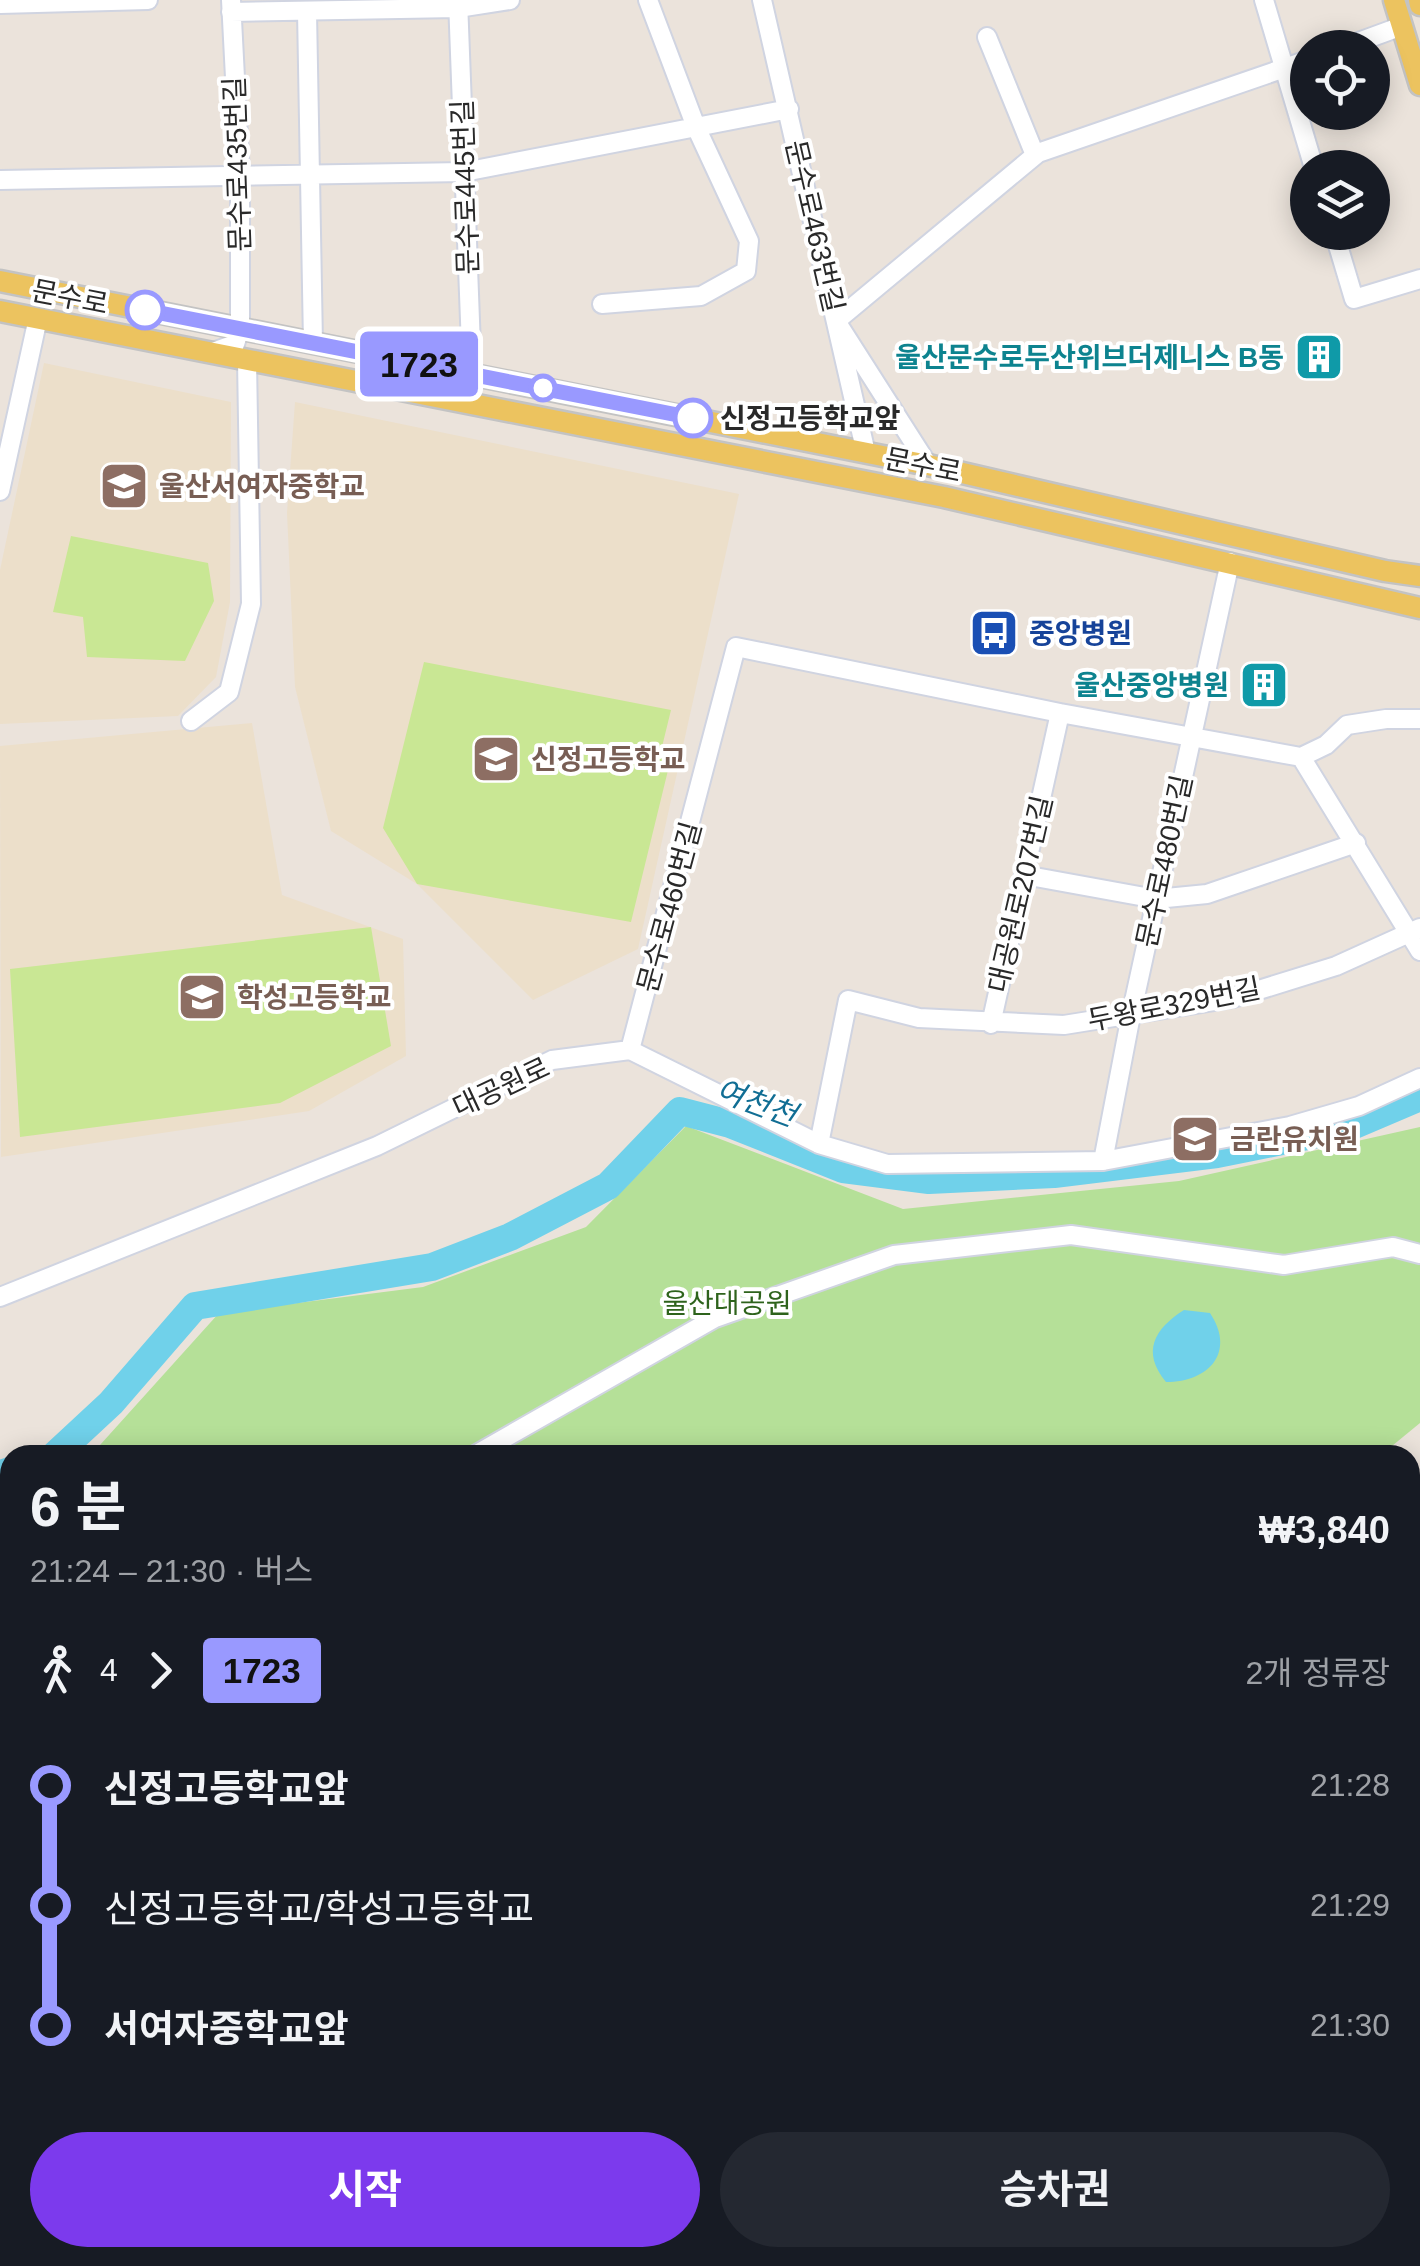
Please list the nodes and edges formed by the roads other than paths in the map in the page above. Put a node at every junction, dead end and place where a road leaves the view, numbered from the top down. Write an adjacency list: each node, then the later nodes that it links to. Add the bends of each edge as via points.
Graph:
1 (148, 0): 7 (street)
2 (510, 0): 8 (street)
3 (648, 0): 18 (street)
4 (762, 0): 17 (street, 문수로463번길)
5 (1264, 0): 15 (street)
6 (1394, 0): 11 (main road)
7 (0, 4)
8 (458, 4): 10 (street); 21 (street, 문수로445번길)
9 (231, 6): 10 (street); 23 (street, 문수로435번길)
10 (307, 11): 22 (street)
11 (1402, 26): 12 (street); 16 (main road)
12 (1390, 30)
13 (987, 37): 20 (street)
14 (1290, 66): 15 (street)
15 (1284, 68): 19 (street); 20 (street)
16 (1420, 85)
17 (789, 109): 18 (street); 31 (street, 문수로463번길)
18 (696, 128): 21 (street); 28 (street, via 748,241 746,271 701,296)
19 (1309, 150)
20 (1035, 156): 31 (street)
21 (464, 172): 22 (street); 37 (street, 문수로445번길)
22 (309, 174): 23 (street); 33 (street)
23 (240, 175): 24 (street); 32 (street, 문수로435번길)
24 (0, 180)
25 (1339, 250): 26 (street, via 1354,300)
26 (1420, 279)
27 (0, 281): 32 (main road, 문수로)
28 (602, 304)
29 (0, 311): 30 (main road, 문수로)
30 (38, 318): 34 (main road, 문수로); 45 (street)
31 (836, 322): 40 (street, 문수로463번길); 42 (street)
32 (240, 328): 33 (main road, 문수로); 34 (street, via 232,347)
33 (313, 343): 35 (main road, 문수로)
34 (210, 352): 36 (main road, 문수로)
35 (373, 355): 37 (main road, 문수로); 38 (main road, via 332,361 339,374)
36 (247, 360): 38 (main road, 문수로); 51 (street, via 250,604 229,692)
37 (472, 374): 39 (main road, 문수로)
38 (366, 383): 41 (main road, 문수로)
39 (739, 427): 40 (main road, 문수로); 41 (main road, via 771,438 773,449 764,457)
40 (866, 452): 42 (main road, 문수로); 43 (main road, via 845,467); 44 (main road, via 884,479)
41 (734, 456): 43 (main road, 문수로)
42 (928, 465): 47 (main road, 문수로)
43 (803, 469): 44 (main road, 문수로)
44 (900, 488): 46 (main road, 문수로)
45 (0, 491)
46 (1230, 562): 48 (main road, 문수로); 52 (street, 문수로480번길)
47 (1415, 574)
48 (1420, 608)
49 (1060, 713): 52 (street); 55 (street, 대공원로207번길); 61 (street, 문수로460번길, via 736,648)
50 (1420, 719): 53 (street, via 1347,724)
51 (191, 720)
52 (1191, 738): 53 (street); 56 (street, 문수로480번길)
53 (1301, 757): 54 (street)
54 (1356, 844): 56 (street, via 1207,894); 57 (street)
55 (1024, 876): 56 (street); 60 (street, 대공원로207번길)
56 (1156, 899): 59 (street, 문수로480번길)
57 (1414, 931): 58 (street); 59 (street, 두왕로329번길, via 1336,966 1233,998)
58 (1420, 951)
59 (1131, 1015): 60 (street, 두왕로329번길, via 1064,1025); 64 (street, 문수로480번길)
60 (991, 1024): 63 (street, 대공원로207번길, via 919,1018 848,1000)
61 (630, 1050): 63 (street); 66 (street, 대공원로, via 552,1060 376,1146)
62 (1420, 1078): 64 (street, via 1360,1106 1290,1126)
63 (819, 1144): 64 (street, via 887,1164)
64 (1103, 1160)
65 (1420, 1254): 67 (street, via 1393,1247 1284,1264 1071,1235 894,1255 715,1318)
66 (0, 1297)
67 (493, 1445)

